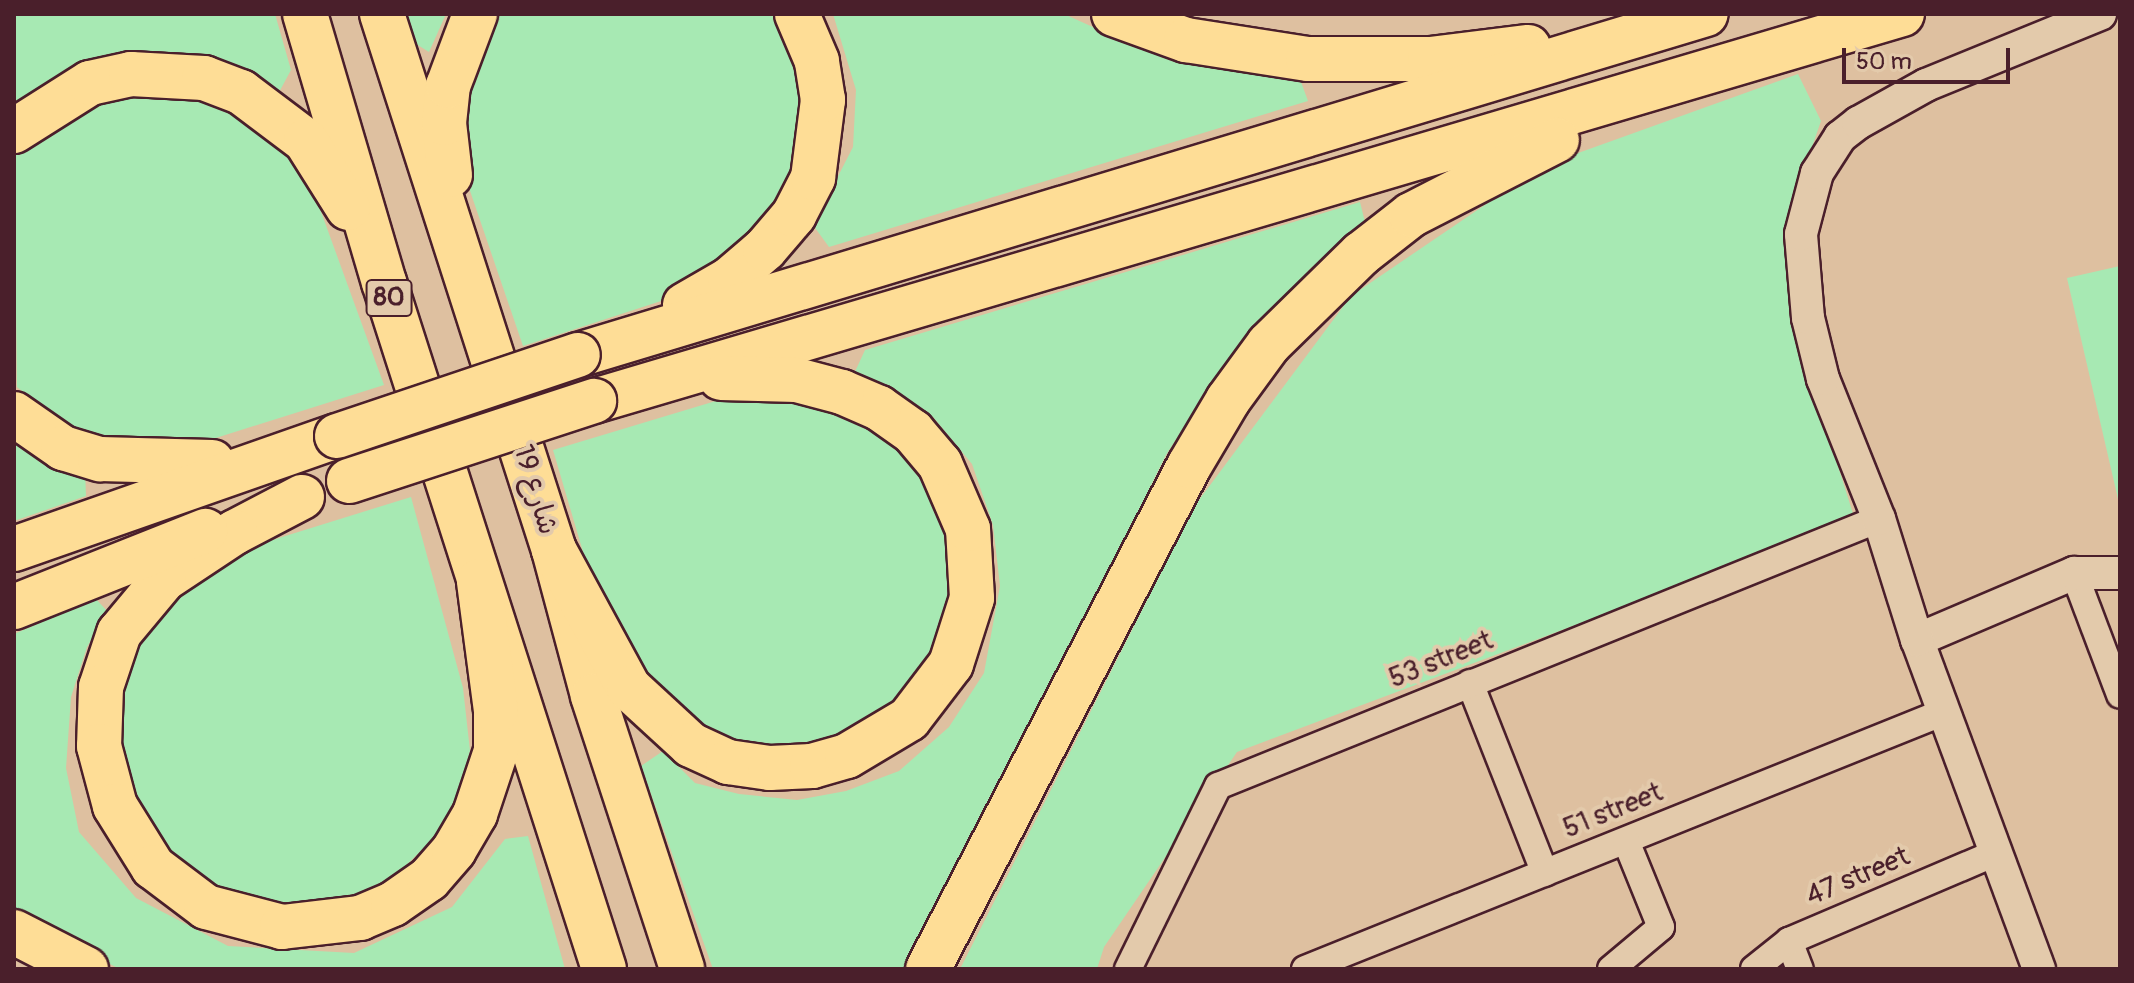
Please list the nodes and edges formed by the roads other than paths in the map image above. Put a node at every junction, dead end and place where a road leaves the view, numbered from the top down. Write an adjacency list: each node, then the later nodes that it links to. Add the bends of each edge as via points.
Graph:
1 (305, 14): 12 (highway, 80)
2 (382, 14): 11 (highway, شارع 19)
3 (475, 14): 11 (highway, via 456,54 444,123)
4 (797, 14): 13 (highway, via 817,61 823,100 813,178 794,215 730,279)
5 (1114, 14): 6 (highway, via 1186,40 1245,53 1353,60 1430,59 1516,49)
6 (1705, 14): 13 (highway)
7 (1902, 14): 9 (highway)
8 (2100, 14): 18 (street, via 1890,102 1840,137 1817,173 1801,234 1808,318 1823,379)
9 (1739, 63): 14 (highway); 37 (highway, via 1528,152 1411,215 1361,254 1269,344 1189,466)
10 (14, 131): 12 (highway, via 90,83 131,74 204,78 241,92 313,152)
11 (460, 252): 20 (highway, شارع 19)
12 (384, 282): 23 (highway, 80)
13 (593, 350): 16 (highway, bridge)
14 (642, 387): 17 (highway, bridge); 20 (highway, via 745,376 797,380 879,408 913,432 940,464 968,529 972,598 951,664 909,719 847,756 784,767 728,762 691,745 629,688)
15 (14, 414): 16 (highway, via 63,448 136,464 207,462)
16 (321, 441): 19 (highway)
17 (302, 497): 23 (highway, via 223,539 164,579 119,633 101,687 99,746 115,806 153,867 206,907 242,921 282,927 360,918 393,904 429,879 454,850 475,814 496,751); 24 (highway)
18 (1879, 519): 25 (street); 26 (street, 53 street)
19 (14, 549)
20 (554, 550): 36 (highway, شارع 19, via 593,696)
21 (2074, 573): 22 (street); 25 (street); 27 (street)
22 (2120, 573)
23 (479, 581): 35 (highway, 80)
24 (14, 607)
25 (1917, 640): 28 (street)
26 (1470, 683): 31 (street); 38 (street, 53 street, via 1218,786)
27 (2120, 695)
28 (1944, 712): 29 (street, 51 street); 30 (street)
29 (1626, 841): 31 (street, 51 street); 40 (street, via 1661,927)
30 (1993, 854): 33 (street, 47 street); 43 (street)
31 (1545, 873): 39 (street, 51 street)
32 (14, 932): 34 (highway)
33 (1789, 941): 41 (street, 47 street); 42 (street)
34 (86, 969)
35 (604, 969)
36 (682, 969)
37 (928, 969)
38 (1128, 969)
39 (1305, 969)
40 (1611, 969)
41 (1754, 969)
42 (1800, 969)
43 (2039, 969)

